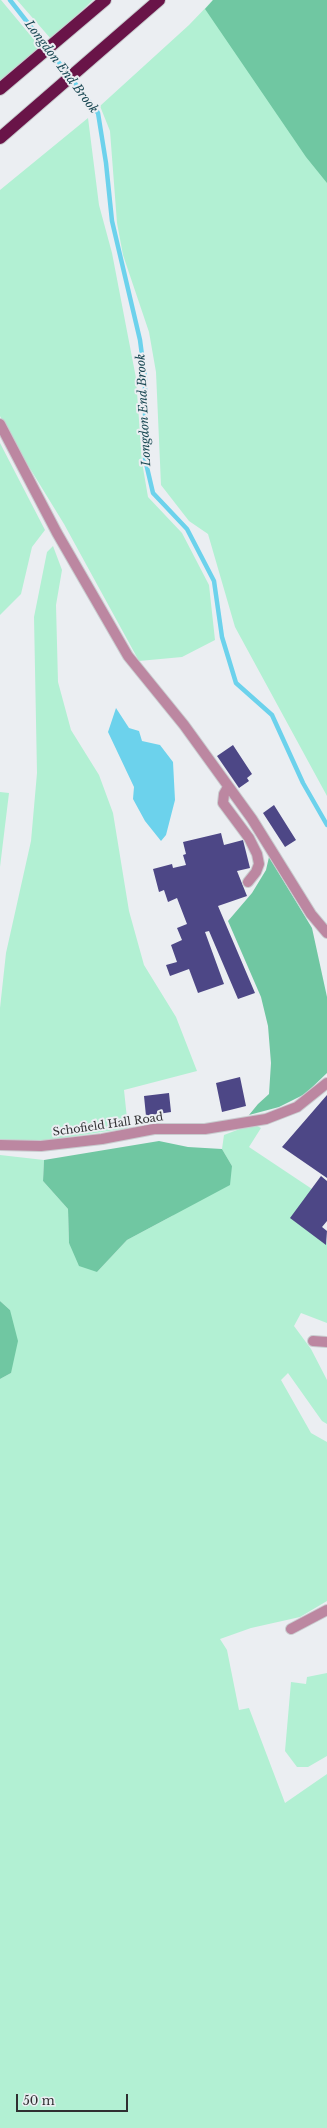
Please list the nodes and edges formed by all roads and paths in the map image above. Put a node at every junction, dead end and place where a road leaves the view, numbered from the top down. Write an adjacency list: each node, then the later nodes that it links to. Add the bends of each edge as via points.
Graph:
1 (104, 0): 3 (highway)
2 (160, 0): 4 (highway)
3 (0, 89)
4 (0, 138)
5 (0, 424): 6 (street, via 57,533 128,656 184,725)
6 (228, 787): 7 (street, via 223,803 249,838 257,854 256,872); 8 (street, via 252,819 311,914)
7 (248, 882)
8 (327, 933)
9 (327, 1083): 10 (street, Schofield Hall Road, via 297,1107 266,1119 205,1129 154,1129 102,1139 41,1146)
10 (0, 1145)
11 (313, 1341): 12 (street)
12 (327, 1342)
13 (327, 1610): 14 (street)
14 (291, 1629)

